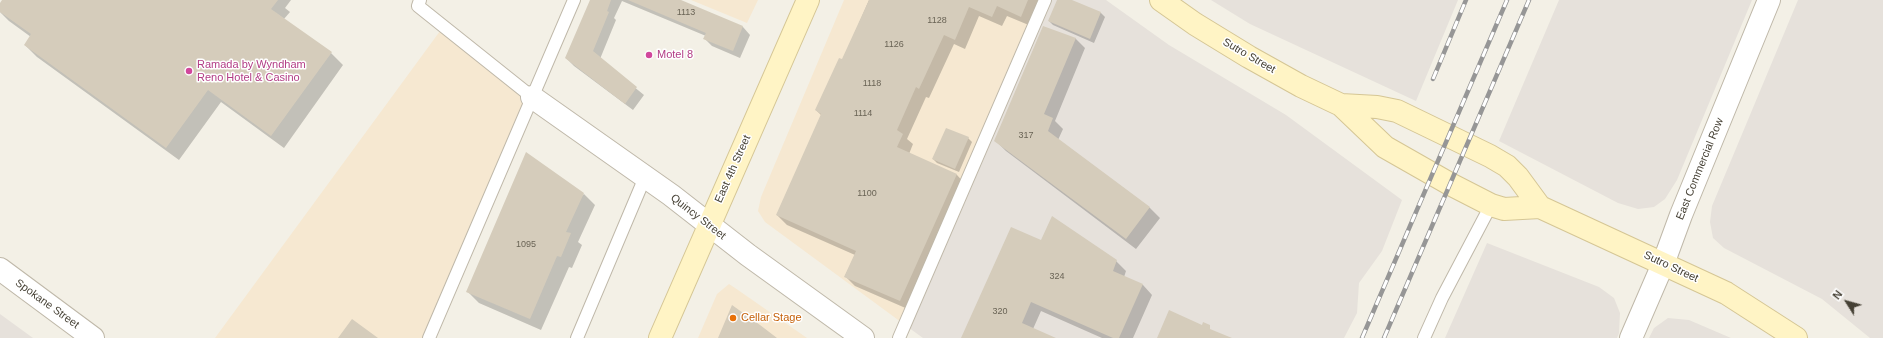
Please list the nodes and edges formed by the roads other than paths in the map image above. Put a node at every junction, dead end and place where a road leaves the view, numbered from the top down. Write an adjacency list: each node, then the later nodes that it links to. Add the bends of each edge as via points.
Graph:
1 (420, 0): 7 (lane, via 418,6)
2 (574, 0): 7 (lane)
3 (808, 0): 12 (street, East 4th Street)
4 (1045, 0): 20 (lane)
5 (1161, 0): 8 (street, Sutro Street, via 1249,57)
6 (1769, 0): 13 (street, East Commercial Row)
7 (532, 97): 9 (street, Quincy Street); 16 (lane)
8 (1341, 105): 10 (street, Sutro Street, via 1384,147); 11 (street, Sutro Street, via 1397,111 1490,156 1507,166 1518,177)
9 (645, 177): 12 (street, Quincy Street); 17 (lane)
10 (1491, 205): 11 (street, Sutro Street, via 1504,209); 21 (lane)
11 (1540, 207): 13 (street, Sutro Street)
12 (708, 225): 18 (street, East 4th Street); 19 (street, Quincy Street)
13 (1663, 264): 22 (street, East Commercial Row); 23 (street, Sutro Street, via 1726,293)
14 (0, 270): 15 (street, Spokane Street)
15 (93, 338)
16 (429, 338)
17 (577, 338)
18 (660, 338)
19 (863, 338)
20 (899, 338)
21 (1424, 338)
22 (1631, 338)
23 (1796, 338)

